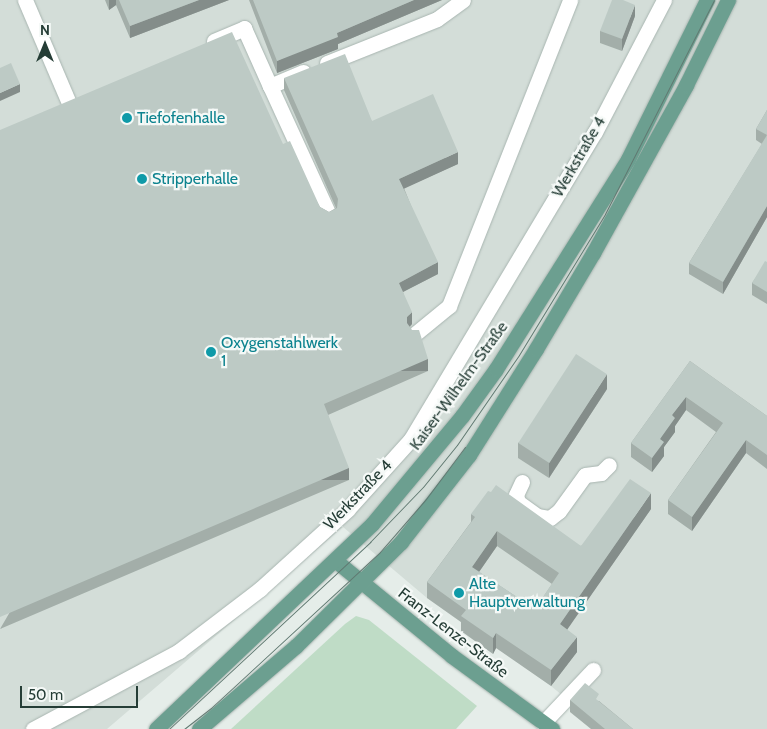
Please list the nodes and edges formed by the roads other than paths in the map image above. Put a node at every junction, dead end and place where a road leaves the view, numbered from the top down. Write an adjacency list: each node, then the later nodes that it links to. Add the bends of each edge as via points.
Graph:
1 (25, 0): 10 (lane)
2 (463, 0): 8 (lane, via 437,19)
3 (570, 0): 13 (lane, via 449,306)
4 (664, 0): 20 (lane, Werkstraße 4, via 595,132 411,438 347,510 260,589 179,651)
5 (707, 0): 16 (main road, Kaiser-Wilhelm-Straße, via 628,159 496,369 431,456)
6 (728, 0): 17 (main road, via 686,85 598,245 536,348 463,462 401,542)
7 (200, 47): 8 (lane, via 244,28)
8 (270, 86): 12 (lane)
9 (86, 96): 10 (lane)
10 (69, 103): 11 (lane)
11 (52, 110)
12 (329, 216)
13 (416, 333)
14 (609, 464): 15 (lane, via 601,473 586,475 550,518 538,516 518,502 516,495)
15 (522, 482)
16 (336, 561): 17 (main road, Franz-Lenze-Straße); 21 (main road, Kaiser-Wilhelm-Straße)
17 (362, 582): 19 (main road, Franz-Lenze-Straße, via 473,672); 22 (main road, via 296,646)
18 (593, 670): 19 (lane)
19 (548, 726)
20 (33, 729)
21 (156, 729)
22 (199, 729)

